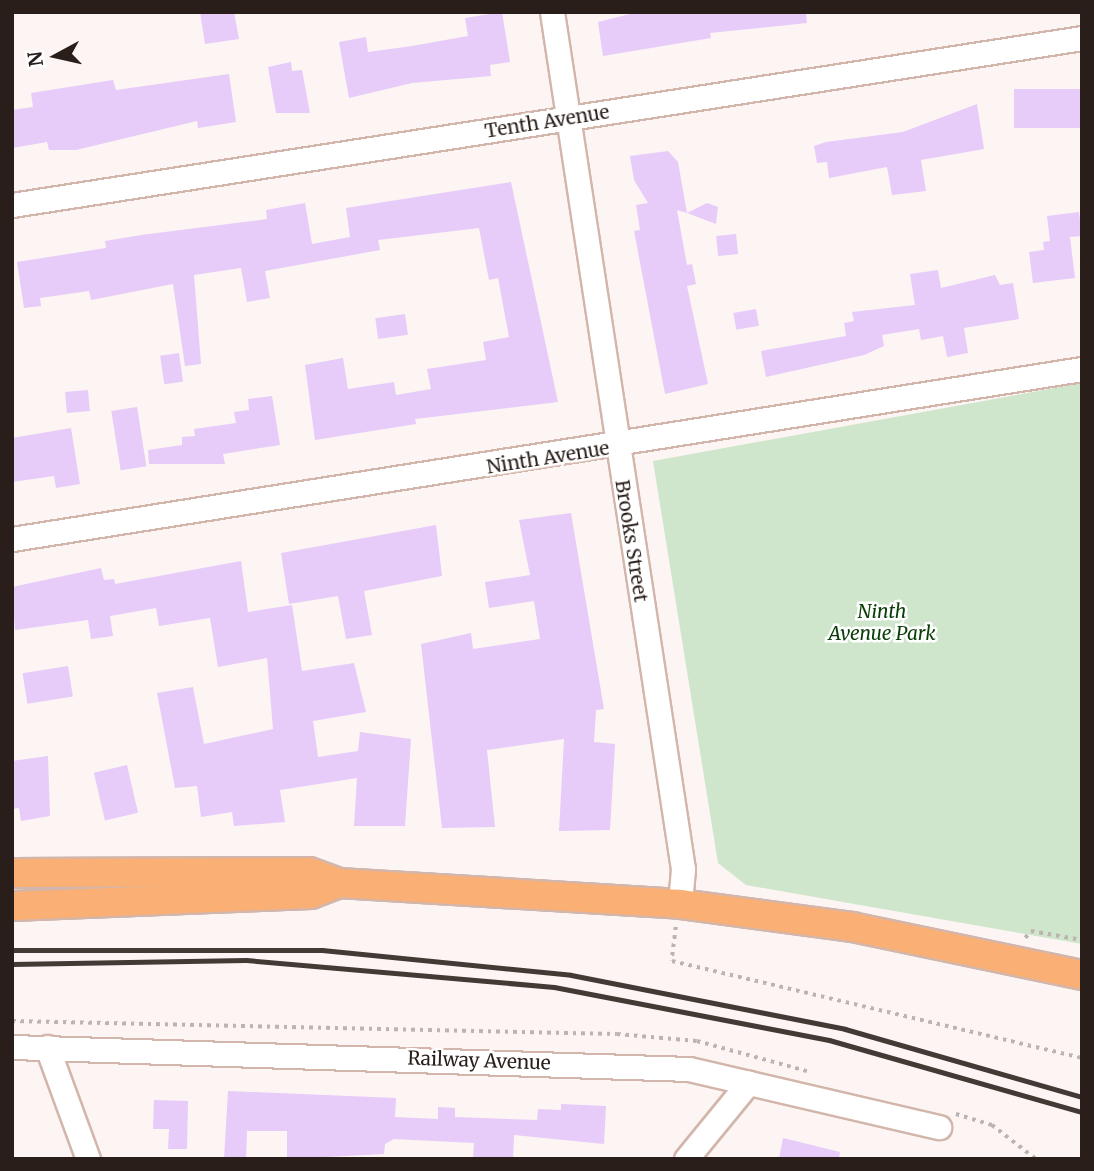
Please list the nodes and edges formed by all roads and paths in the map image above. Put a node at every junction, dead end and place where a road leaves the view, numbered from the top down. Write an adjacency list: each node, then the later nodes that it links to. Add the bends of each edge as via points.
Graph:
1 (552, 12): 3 (street, Brooks Street)
2 (1082, 38): 3 (street, Tenth Avenue)
3 (569, 119): 4 (street, Tenth Avenue); 6 (street, Brooks Street)
4 (12, 205)
5 (1082, 369): 6 (street, Ninth Avenue)
6 (616, 447): 7 (street, Ninth Avenue); 10 (street, Brooks Street, via 683,869)
7 (12, 540)
8 (12, 873): 9 (main road, via 309,872)
9 (339, 883): 10 (main road); 11 (main road, via 311,894)
10 (680, 904): 12 (main road, via 852,927); 15 (path, via 672,961)
11 (12, 906)
12 (1082, 975)
13 (12, 1047): 14 (street, Railway Avenue)
14 (47, 1048): 16 (street, Railway Avenue, via 689,1069); 18 (street)
15 (1082, 1058)
16 (749, 1082): 17 (street, Railway Avenue); 19 (street)
17 (947, 1120): 20 (path, via 992,1125)
18 (88, 1159)
19 (686, 1159)
20 (1036, 1159)

